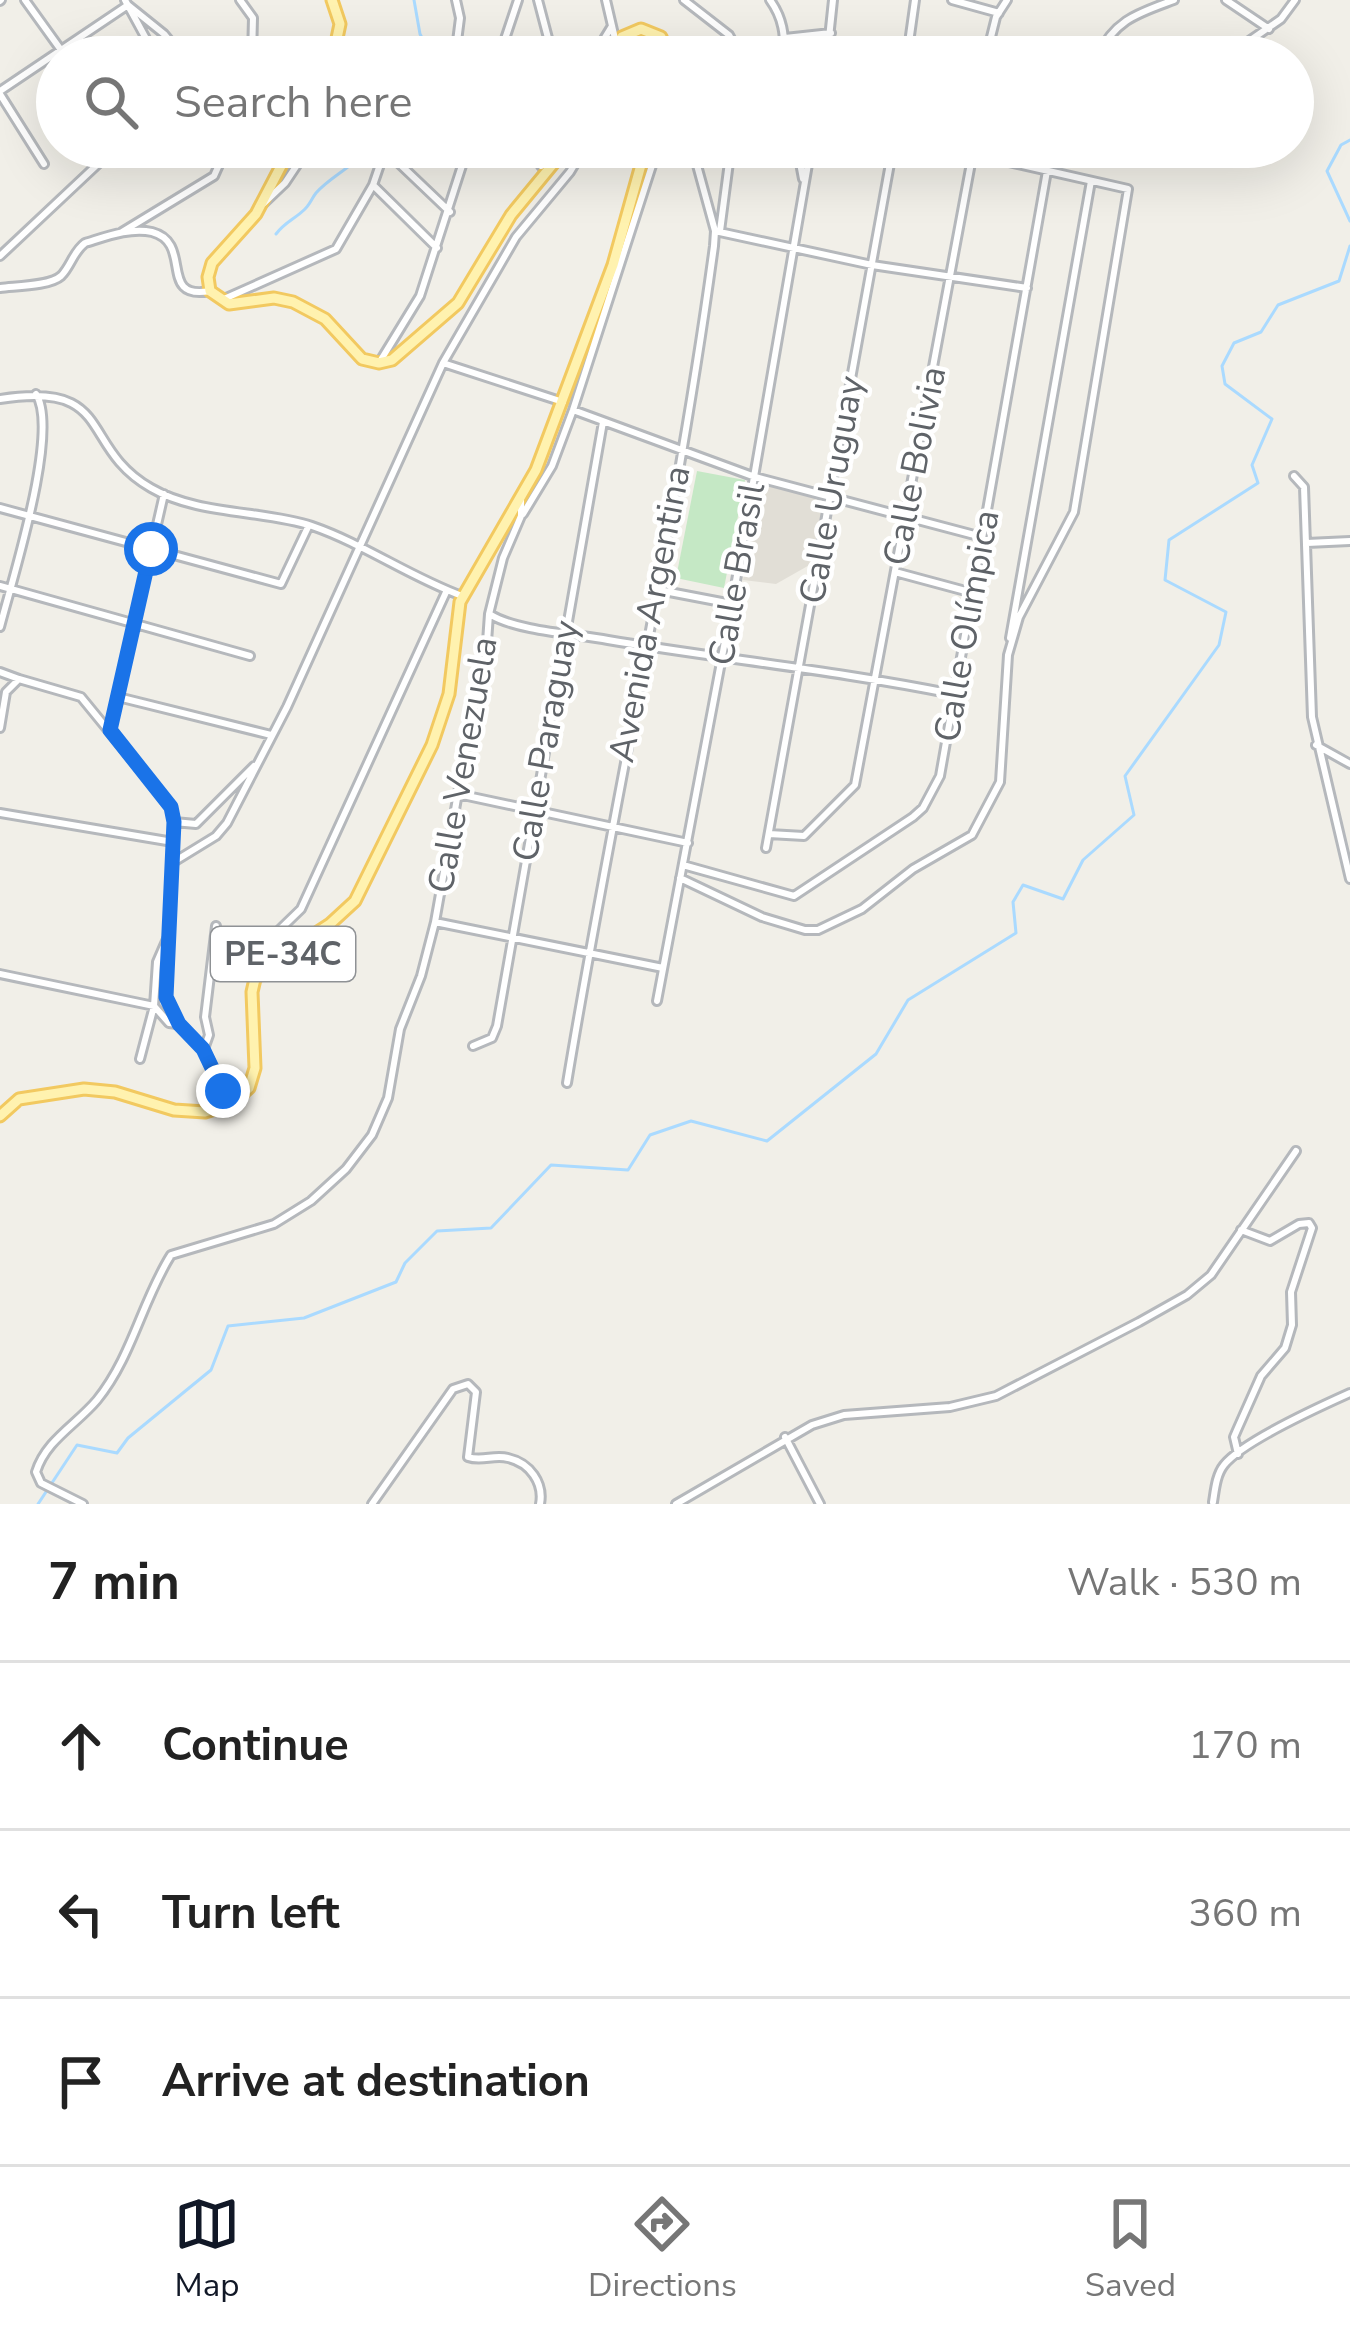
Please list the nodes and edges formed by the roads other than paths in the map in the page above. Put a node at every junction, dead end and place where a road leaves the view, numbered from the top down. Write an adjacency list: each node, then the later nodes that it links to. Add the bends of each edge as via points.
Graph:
1 (26, 0): 22 (street)
2 (240, 0): 26 (street, via 254,18)
3 (332, 0): 27 (main road)
4 (456, 0): 28 (street)
5 (518, 0): 29 (street)
6 (538, 0): 30 (street)
7 (606, 0): 19 (street)
8 (684, 0): 35 (street)
9 (770, 0): 36 (street)
10 (833, 0): 21 (street)
11 (915, 0): 39 (street)
12 (952, 0): 18 (street)
13 (1009, 0): 18 (street)
14 (1226, 0): 20 (street)
15 (1295, 0): 20 (street)
16 (1171, 1): 41 (street, via 1151,5)
17 (126, 2): 23 (street); 24 (street); 25 (street)
18 (999, 14): 40 (street)
19 (614, 23): 31 (street); 32 (street)
20 (1269, 29): 42 (street)
21 (832, 33): 37 (street); 38 (street)
22 (51, 36)
23 (86, 36)
24 (145, 36)
25 (166, 36)
26 (253, 36)
27 (337, 36)
28 (457, 36)
29 (506, 36)
30 (547, 36)
31 (606, 36)
32 (615, 36)
33 (624, 36): 34 (main road, via 648,30)
34 (656, 36)
35 (730, 36)
36 (784, 36)
37 (803, 36)
38 (831, 36)
39 (911, 36)
40 (992, 36)
41 (1111, 36)
42 (1258, 36)
43 (36, 72): 44 (street)
44 (0, 93): 45 (street)
45 (36, 151)
46 (94, 168): 74 (street)
47 (218, 168): 71 (street)
48 (280, 168): 68 (main road)
49 (295, 168): 68 (street)
50 (379, 168): 66 (street)
51 (405, 168): 69 (street)
52 (462, 168): 69 (street)
53 (550, 168): 82 (main road, via 458,303)
54 (572, 168): 81 (street, via 516,237)
55 (640, 168): 85 (main road, PE-34C)
56 (651, 168): 86 (street)
57 (698, 168): 70 (street, Avenida Argentina)
58 (728, 168): 70 (street)
59 (801, 168): 67 (street)
60 (808, 168): 67 (street, Calle Brasil)
61 (889, 168): 75 (street, Calle Uruguay)
62 (971, 168): 76 (street, Calle Bolivia)
63 (1037, 168): 64 (street)
64 (1047, 171): 65 (street); 78 (street, Calle Olímpica)
65 (1091, 181): 117 (street); 117 (street, via 1129,189 1074,512)
66 (373, 185): 72 (street); 80 (street, via 336,249)
67 (805, 185): 73 (street, Calle Brasil)
68 (261, 206): 79 (main road, via 212,263)
69 (450, 212): 72 (street)
70 (717, 231): 73 (street); 88 (street, Avenida Argentina)
71 (118, 234): 77 (street, via 77,247 60,277); 79 (street, via 157,234 177,254 184,288)
72 (437, 248): 82 (street, via 420,296)
73 (794, 248): 75 (street); 90 (street, Calle Brasil)
74 (0, 256)
75 (872, 265): 76 (street); 92 (street, Calle Uruguay)
76 (952, 276): 78 (street); 97 (street, Calle Bolivia)
77 (0, 288)
78 (1027, 288): 99 (street, Calle Olímpica)
79 (210, 291): 80 (main road)
80 (221, 301): 82 (main road, via 293,302)
81 (443, 362): 85 (street); 102 (street)
82 (379, 364)
83 (36, 394): 84 (street); 91 (street, via 60,397 94,419 112,454); 95 (street, via 44,406 44,445)
84 (0, 399)
85 (563, 402): 93 (main road, PE-34C)
86 (573, 410): 87 (street); 96 (street)
87 (603, 422): 88 (street); 115 (street, Calle Paraguay)
88 (681, 450): 90 (street); 108 (street, Avenida Argentina)
89 (1294, 476): 101 (street, via 1304,487)
90 (755, 477): 92 (street); 111 (street, Calle Brasil)
91 (164, 494): 98 (street); 103 (street)
92 (830, 497): 97 (street); 120 (street, Calle Uruguay)
93 (521, 500): 96 (street, Calle Venezuela); 110 (main road, PE-34C)
94 (0, 508): 95 (street)
95 (27, 516): 103 (street); 106 (street)
96 (521, 516): 112 (street, Calle Venezuela)
97 (906, 517): 99 (street); 104 (street, Calle Bolivia)
98 (309, 525): 102 (street); 103 (street, via 281,584)
99 (983, 538): 109 (street, Calle Olímpica)
100 (1350, 542): 101 (street)
101 (1307, 543): 129 (street)
102 (359, 547): 107 (street); 128 (street)
103 (151, 549): 113 (street)
104 (895, 572): 109 (street); 122 (street, Calle Bolivia)
105 (0, 586): 106 (street)
106 (10, 589): 113 (street); 114 (street)
107 (446, 590): 110 (street); 152 (street, via 301,909 266,943)
108 (657, 590): 111 (street); 116 (street, Avenida Argentina)
109 (973, 592): 124 (street, Calle Olímpica)
110 (462, 596): 152 (main road, PE-34C, via 442,720 363,889 339,917)
111 (732, 604): 119 (street, Calle Brasil)
112 (489, 614): 115 (street); 132 (street, Calle Venezuela)
113 (131, 624): 118 (street); 125 (street)
114 (0, 627)
115 (565, 633): 116 (street); 133 (street, Calle Paraguay)
116 (646, 646): 119 (street); 136 (street, Avenida Argentina)
117 (1008, 655): 143 (street, via 1000,782 972,835 862,910 805,930)
118 (250, 656)
119 (722, 660): 120 (street); 139 (street, Calle Brasil)
120 (801, 667): 122 (street); 137 (street, Calle Uruguay)
121 (0, 672): 123 (street)
122 (873, 678): 124 (street); 137 (street, Calle Bolivia, via 855,785 812,832)
123 (19, 680): 126 (street, via 6,692); 127 (street, via 73,692)
124 (953, 694): 142 (street, Calle Olímpica, via 940,776 923,808 801,893)
125 (116, 697): 127 (street); 128 (street)
126 (0, 728)
127 (110, 730): 135 (street, via 164,796)
128 (271, 735): 130 (street)
129 (1316, 745): 131 (street); 144 (street)
130 (261, 759): 135 (street, via 196,824); 141 (street, via 216,836)
131 (1350, 764)
132 (458, 794): 133 (street); 145 (street, Calle Venezuela)
133 (535, 808): 136 (street); 148 (street, Calle Paraguay)
134 (0, 813): 138 (street)
135 (174, 822): 138 (street)
136 (610, 826): 139 (street); 149 (street, Avenida Argentina)
137 (769, 834): 140 (street, Calle Uruguay)
138 (173, 842): 141 (street)
139 (688, 843): 142 (street, Calle Brasil)
140 (766, 848)
141 (172, 863): 147 (street)
142 (683, 865): 143 (street, Calle Brasil)
143 (680, 878): 150 (street, Calle Brasil)
144 (1350, 879)
145 (435, 922): 148 (street); 169 (street, Calle Venezuela, via 372,1135 311,1201 274,1224 171,1255 100,1397 41,1457 41,1483)
146 (216, 926): 157 (street)
147 (170, 937): 154 (street, via 162,944); 155 (street, via 166,997)
148 (510, 940): 149 (street); 156 (street, Calle Paraguay, via 495,1034)
149 (588, 951): 150 (street); 159 (street, Avenida Argentina)
150 (663, 968): 153 (street, Calle Brasil)
151 (0, 974): 154 (street)
152 (257, 974): 160 (main road, PE-34C, via 254,1076)
153 (657, 1000)
154 (154, 1006): 155 (street); 158 (street)
155 (179, 1024): 157 (street)
156 (473, 1046)
157 (203, 1049): 160 (street)
158 (140, 1059)
159 (567, 1083)
160 (231, 1104): 161 (main road, via 182,1112 84,1089 19,1099)
161 (0, 1116)
162 (1296, 1150): 163 (street)
163 (1241, 1229): 165 (street, via 1211,1275 1186,1295 996,1396 844,1415); 166 (street, via 1262,1240 1312,1225 1291,1292 1285,1348 1261,1376 1237,1430)
164 (1350, 1393): 166 (street)
165 (785, 1437): 167 (street); 172 (street)
166 (1238, 1454): 168 (street, via 1217,1478)
167 (818, 1501): 173 (street)
168 (1213, 1502)
169 (83, 1504)
170 (372, 1504): 171 (street, via 461,1384 476,1392 468,1457 506,1457 531,1470)
171 (540, 1504)
172 (676, 1504)
173 (806, 1504)

